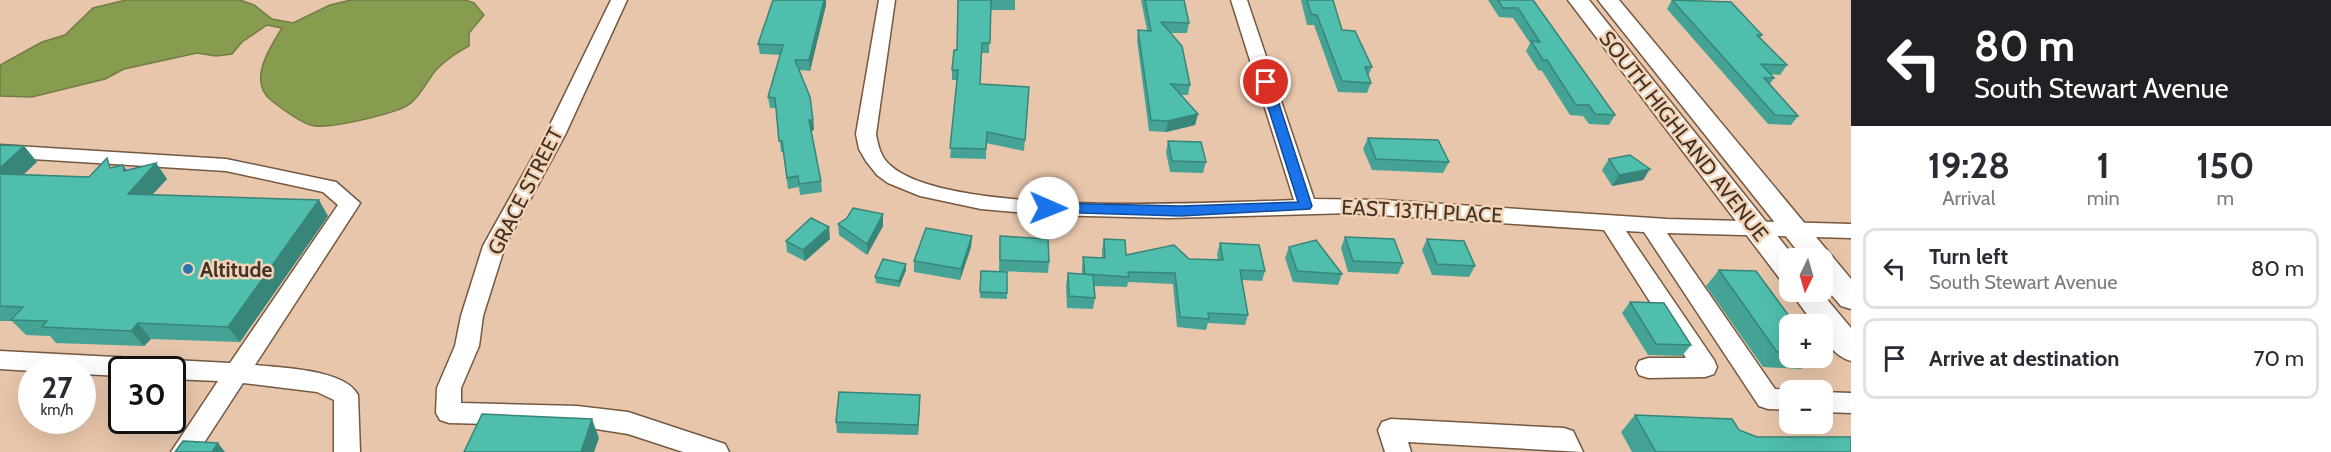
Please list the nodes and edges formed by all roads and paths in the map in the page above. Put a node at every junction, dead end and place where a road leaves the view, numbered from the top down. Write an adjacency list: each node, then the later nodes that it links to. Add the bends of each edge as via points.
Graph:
1 (619, 0): 29 (street, GRACE STREET, via 555,135 494,246 467,345 449,388 449,413 577,416 628,423)
2 (886, 0): 7 (street, EAST 13TH PLACE, via 866,134 873,161 885,173 916,188 965,200 1026,207 1181,211)
3 (1239, 0): 7 (street)
4 (1578, 0): 10 (main road, SOUTH HIGHLAND AVENUE)
5 (1608, 0): 11 (main road, SOUTH HIGHLAND AVENUE)
6 (0, 151): 23 (street, via 226,165 329,187 350,203)
7 (1306, 206): 8 (street, EAST 13TH PLACE, via 1472,212)
8 (1610, 223): 9 (street, EAST 13TH PLACE); 21 (street, via 1705,367)
9 (1651, 225): 10 (street, EAST 13TH PLACE); 24 (street, via 1768,399)
10 (1756, 231): 11 (street, EAST 13TH PLACE); 14 (main road, SOUTH HIGHLAND AVENUE)
11 (1795, 231): 12 (street, EAST 13TH PLACE); 13 (main road, SOUTH HIGHLAND AVENUE)
12 (1851, 231)
13 (1809, 248)
14 (1779, 259)
15 (1833, 277): 16 (main road)
16 (1851, 298)
17 (1813, 302): 18 (main road)
18 (1851, 349)
19 (0, 360): 20 (street)
20 (108, 366)
21 (1648, 368)
22 (186, 370): 23 (street)
23 (238, 373): 27 (street); 28 (street, via 321,383 346,395)
24 (1779, 400)
25 (1833, 402): 26 (street)
26 (1851, 403)
27 (184, 452)
28 (347, 452)
29 (716, 452)
30 (1398, 452): 31 (street, via 1391,430 1564,439)
31 (1570, 452)

